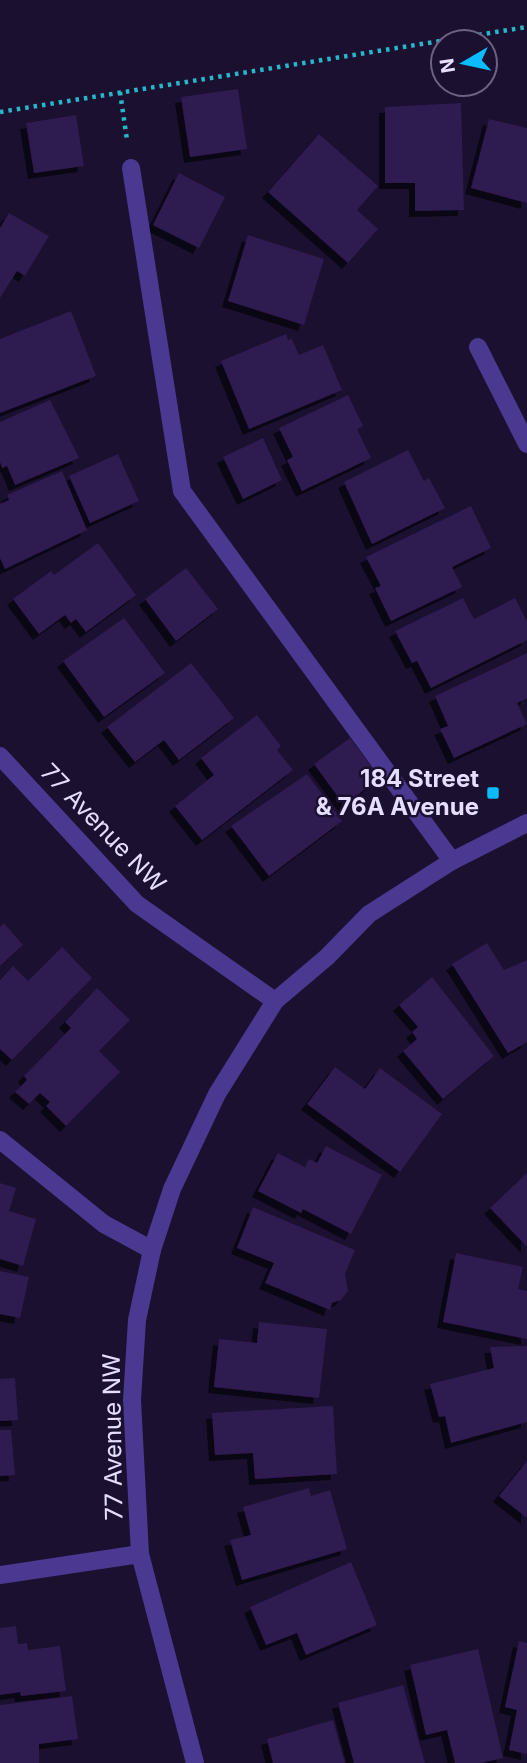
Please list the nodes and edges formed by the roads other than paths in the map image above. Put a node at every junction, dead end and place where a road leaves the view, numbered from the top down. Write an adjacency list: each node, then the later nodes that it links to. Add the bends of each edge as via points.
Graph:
1 (131, 168): 6 (street, via 182,491)
2 (478, 347): 3 (street)
3 (527, 444)
4 (0, 756): 7 (street, 77 Avenue NW, via 137,904)
5 (527, 823): 6 (street)
6 (452, 861): 7 (street, via 369,914)
7 (275, 1001): 9 (street, 77 Avenue NW, via 217,1094 172,1189)
8 (0, 1140): 9 (street, via 104,1224)
9 (152, 1250): 10 (street, 77 Avenue NW, via 137,1320 132,1400)
10 (140, 1554): 11 (street); 12 (street, 77 Avenue NW)
11 (0, 1575)
12 (195, 1763)

